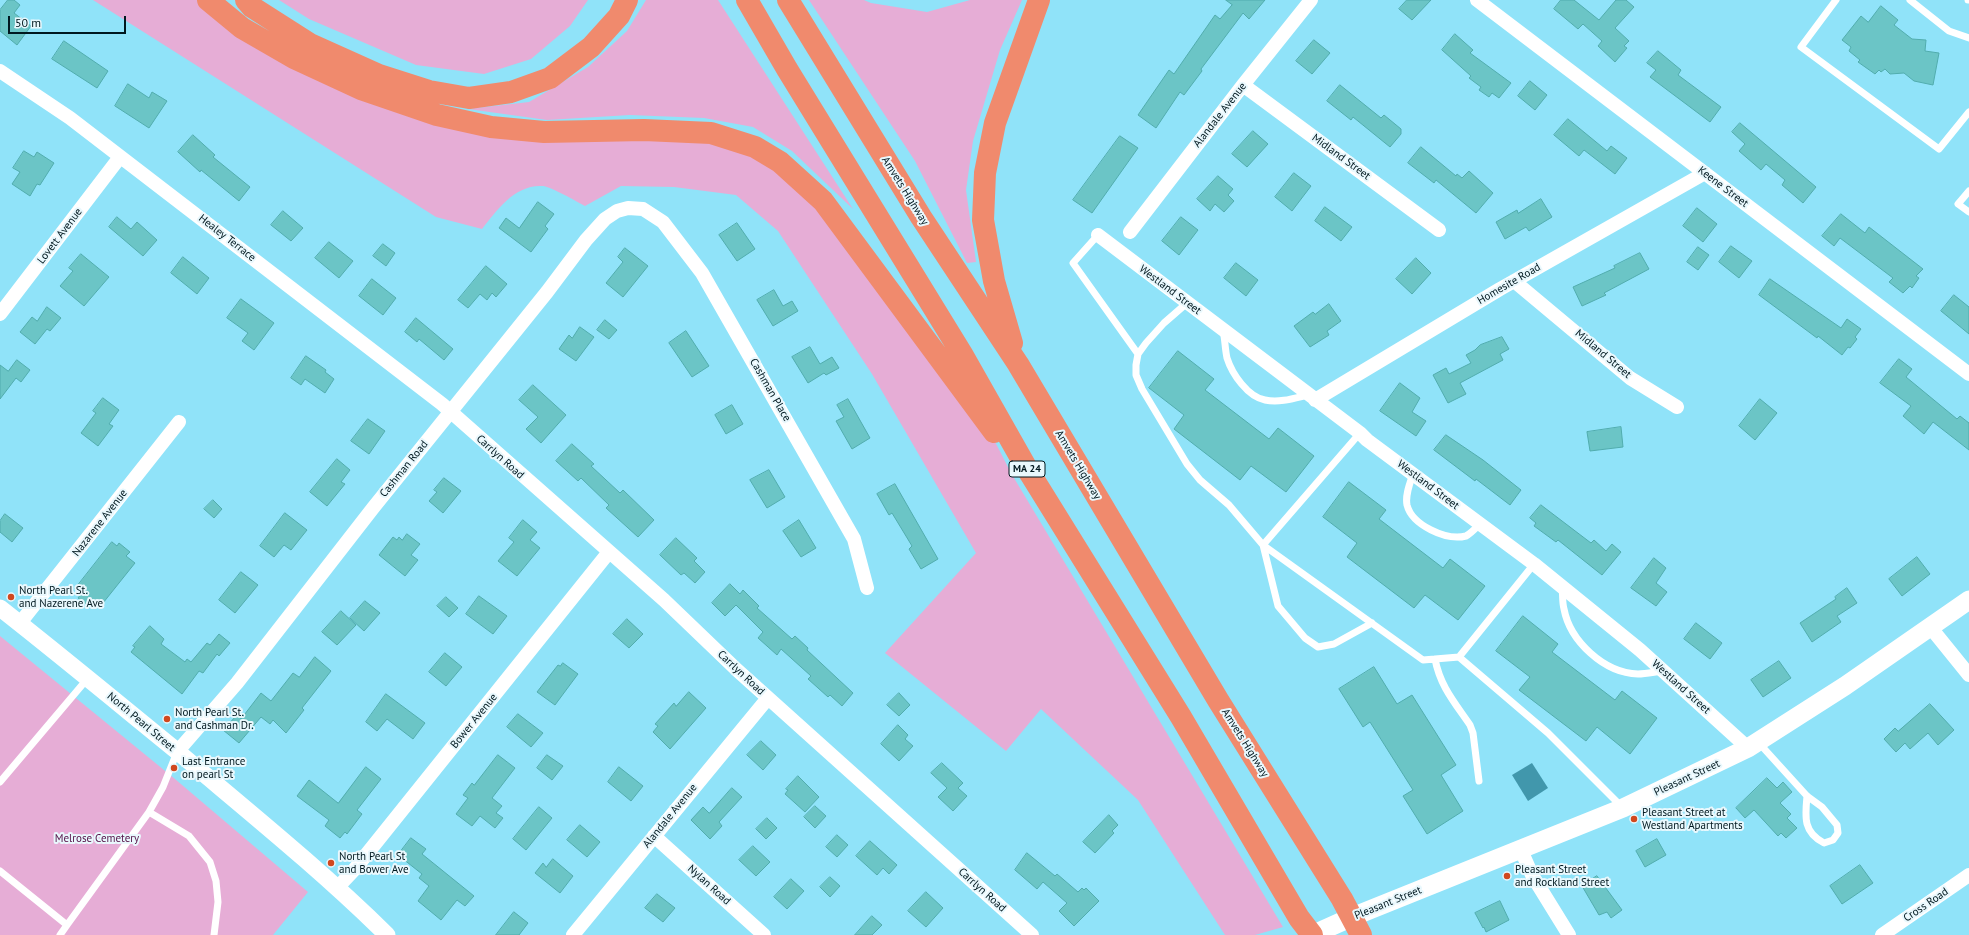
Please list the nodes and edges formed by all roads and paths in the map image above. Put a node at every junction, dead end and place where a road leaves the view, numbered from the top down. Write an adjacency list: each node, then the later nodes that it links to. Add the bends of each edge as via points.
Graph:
1 (208, 0): 35 (highway, via 242,28 294,58 362,90 437,115 491,127 544,132 644,130 711,133 755,147 780,162 823,201 986,424)
2 (246, 0): 3 (highway, via 252,7 310,44 379,75 429,91 469,98 511,92 550,78 591,47 619,16)
3 (627, 0)
4 (747, 0): 35 (highway, MA 24, via 962,354)
5 (788, 0): 28 (highway, Amvets Highway, via 921,217)
6 (1038, 0): 28 (highway, via 995,123 985,173 983,220 994,281)
7 (1311, 0): 13 (street, Alandale Avenue)
8 (1477, 0): 16 (street, Keene Street)
9 (1836, 0): 14 (lane, via 1801,47 1939,149)
10 (1910, 0): 11 (lane, via 1949,31)
11 (1969, 38)
12 (0, 71): 15 (street, Healey Terrace, via 70,118)
13 (1243, 85): 20 (street, Midland Street); 21 (street, Alandale Avenue)
14 (1969, 112)
15 (120, 157): 25 (street, Lovett Avenue); 32 (street, Healey Terrace)
16 (1705, 173): 23 (street, Homesite Road); 29 (street, Keene Street)
17 (1969, 190): 19 (lane, via 1958,204)
18 (644, 210): 32 (street, Cashman Road, via 628,208 617,211 605,219); 42 (street, Cashman Place, via 663,222 702,273 854,539)
19 (1969, 212)
20 (1439, 230)
21 (1130, 232)
22 (1098, 235): 24 (street, Westland Street); 27 (lane, via 1074,263)
23 (1514, 281): 30 (street, Homesite Road); 31 (street, Midland Street, via 1630,378)
24 (1187, 303): 26 (street, Westland Street); 27 (lane, via 1164,323)
25 (0, 314)
26 (1223, 330): 30 (street, Westland Street); 30 (lane, via 1228,359 1235,375 1250,392 1264,400 1281,401)
27 (1138, 354): 38 (lane, via 1136,375 1142,389 1187,464 1200,480 1229,505)
28 (1018, 364): 74 (highway, Amvets Highway, via 1214,693 1342,899)
29 (1969, 374)
30 (1312, 397): 34 (street, Westland Street)
31 (1677, 407)
32 (450, 412): 39 (street, Carrlyn Road); 55 (street, Cashman Road, via 237,682)
33 (179, 422): 45 (street, Nazarene Avenue)
34 (1360, 433): 36 (street, Westland Street); 38 (lane)
35 (1026, 467): 73 (highway, MA 24, via 1182,717 1299,918)
36 (1413, 474): 37 (street, Westland Street); 37 (lane, via 1407,504 1413,516 1426,526 1438,534 1454,537 1467,536)
37 (1480, 524): 40 (street, Westland Street)
38 (1263, 545): 46 (lane); 46 (lane, via 1278,606 1305,638 1318,647 1334,644)
39 (609, 552): 53 (street, Carrlyn Road); 65 (street, Bower Avenue)
40 (1534, 564): 41 (street, Westland Street); 48 (lane)
41 (1562, 587): 50 (street, Westland Street); 50 (lane, via 1564,609 1570,627 1583,645 1599,660 1616,670 1636,674)
42 (867, 588)
43 (1969, 600): 47 (main road, Pleasant Street)
44 (0, 608): 45 (street, North Pearl Street)
45 (20, 624): 52 (street, North Pearl Street)
46 (1372, 624): 49 (lane, via 1423,660)
47 (1931, 628): 51 (street); 54 (main road, Pleasant Street)
48 (1459, 657): 49 (lane); 59 (lane, via 1548,733)
49 (1435, 659): 56 (lane, via 1443,685 1473,733)
50 (1663, 670): 54 (street, Westland Street)
51 (1969, 675)
52 (88, 678): 55 (street, North Pearl Street); 57 (lane)
53 (768, 698): 61 (street, Alandale Avenue); 72 (street, Carrlyn Road)
54 (1753, 745): 58 (lane); 59 (main road, Pleasant Street)
55 (178, 752): 60 (lane); 65 (street, North Pearl Street)
56 (1479, 781)
57 (0, 782)
58 (1807, 796): 58 (lane, via 1822,807 1837,825 1838,833 1833,840 1824,842 1815,838 1808,830 1805,816)
59 (1623, 808): 62 (main road, Pleasant Street)
60 (149, 812): 66 (lane); 68 (lane, via 189,836 210,862 216,881 218,902)
61 (654, 836): 70 (street, Alandale Avenue); 71 (street, Nylan Road)
62 (1520, 850): 73 (main road, Pleasant Street); 75 (street, via 1532,875)
63 (0, 871): 66 (lane)
64 (1969, 875): 76 (street, Cross Road)
65 (337, 888): 69 (street, North Pearl Street)
66 (68, 925): 67 (lane)
67 (60, 935)
68 (214, 935)
69 (387, 935)
70 (573, 935)
71 (764, 935)
72 (1032, 935)
73 (1312, 935)
74 (1361, 935)
75 (1569, 935)
76 (1882, 935)

